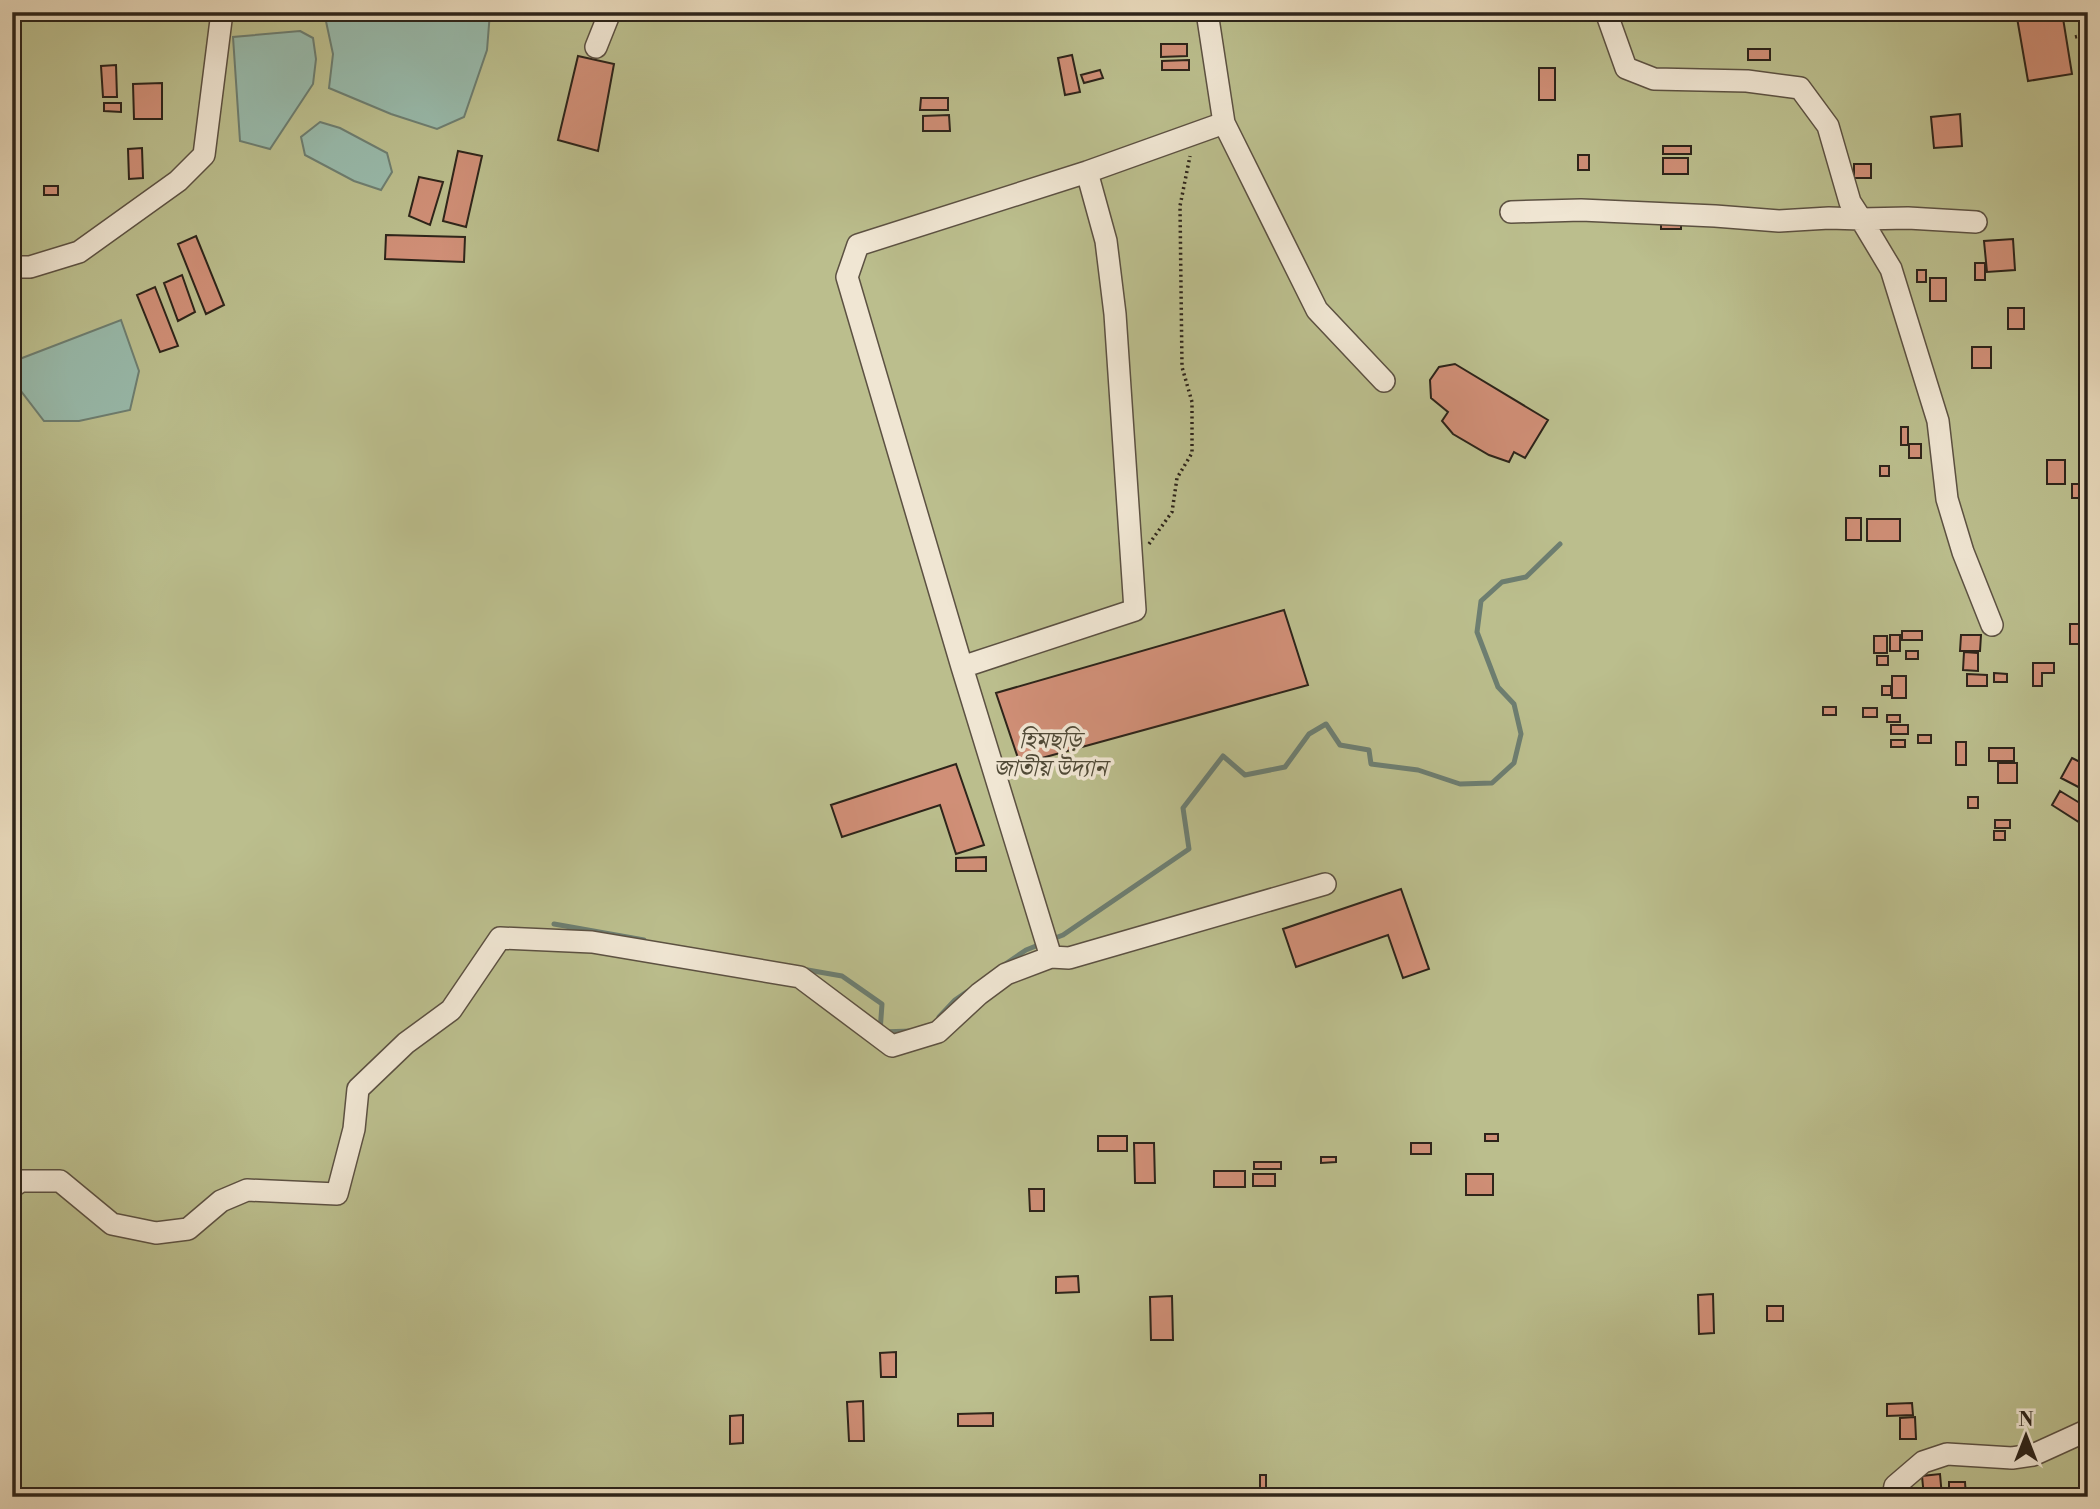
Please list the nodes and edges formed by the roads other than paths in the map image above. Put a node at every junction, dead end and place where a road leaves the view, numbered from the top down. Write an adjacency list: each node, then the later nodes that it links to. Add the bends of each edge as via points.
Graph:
1 (222, 12): 11 (street, via 204,155 178,181 79,252 30,267)
2 (610, 12): 5 (street)
3 (1207, 12): 6 (street)
4 (1606, 12): 9 (street, via 1626,68 1644,76 1800,88 1828,126 1850,202)
5 (596, 47)
6 (1224, 123): 7 (street); 12 (street, via 1317,310)
7 (1087, 172): 14 (street, via 1106,241 1115,314 1135,610); 14 (street, via 858,245 847,278)
8 (1511, 212): 9 (street, via 1581,210 1779,221)
9 (1861, 219): 10 (street); 13 (street, via 1891,269 1938,421 1947,499)
10 (1976, 222)
11 (12, 267)
12 (1384, 380)
13 (1992, 625)
14 (962, 667): 16 (street)
15 (1325, 884): 16 (street, via 1069,958)
16 (1051, 957): 17 (street, via 1006,974 938,1032 892,1046 800,977 592,942 500,938 451,1010 406,1042 358,1089 354,1129 337,1194 247,1190 221,1200 188,1229 156,1233 112,1224 60,1181 21,1181)
17 (12, 1187)
18 (2088, 1430): 19 (street, via 2033,1455 1947,1454 1923,1462 1895,1486)
19 (1894, 1497)

